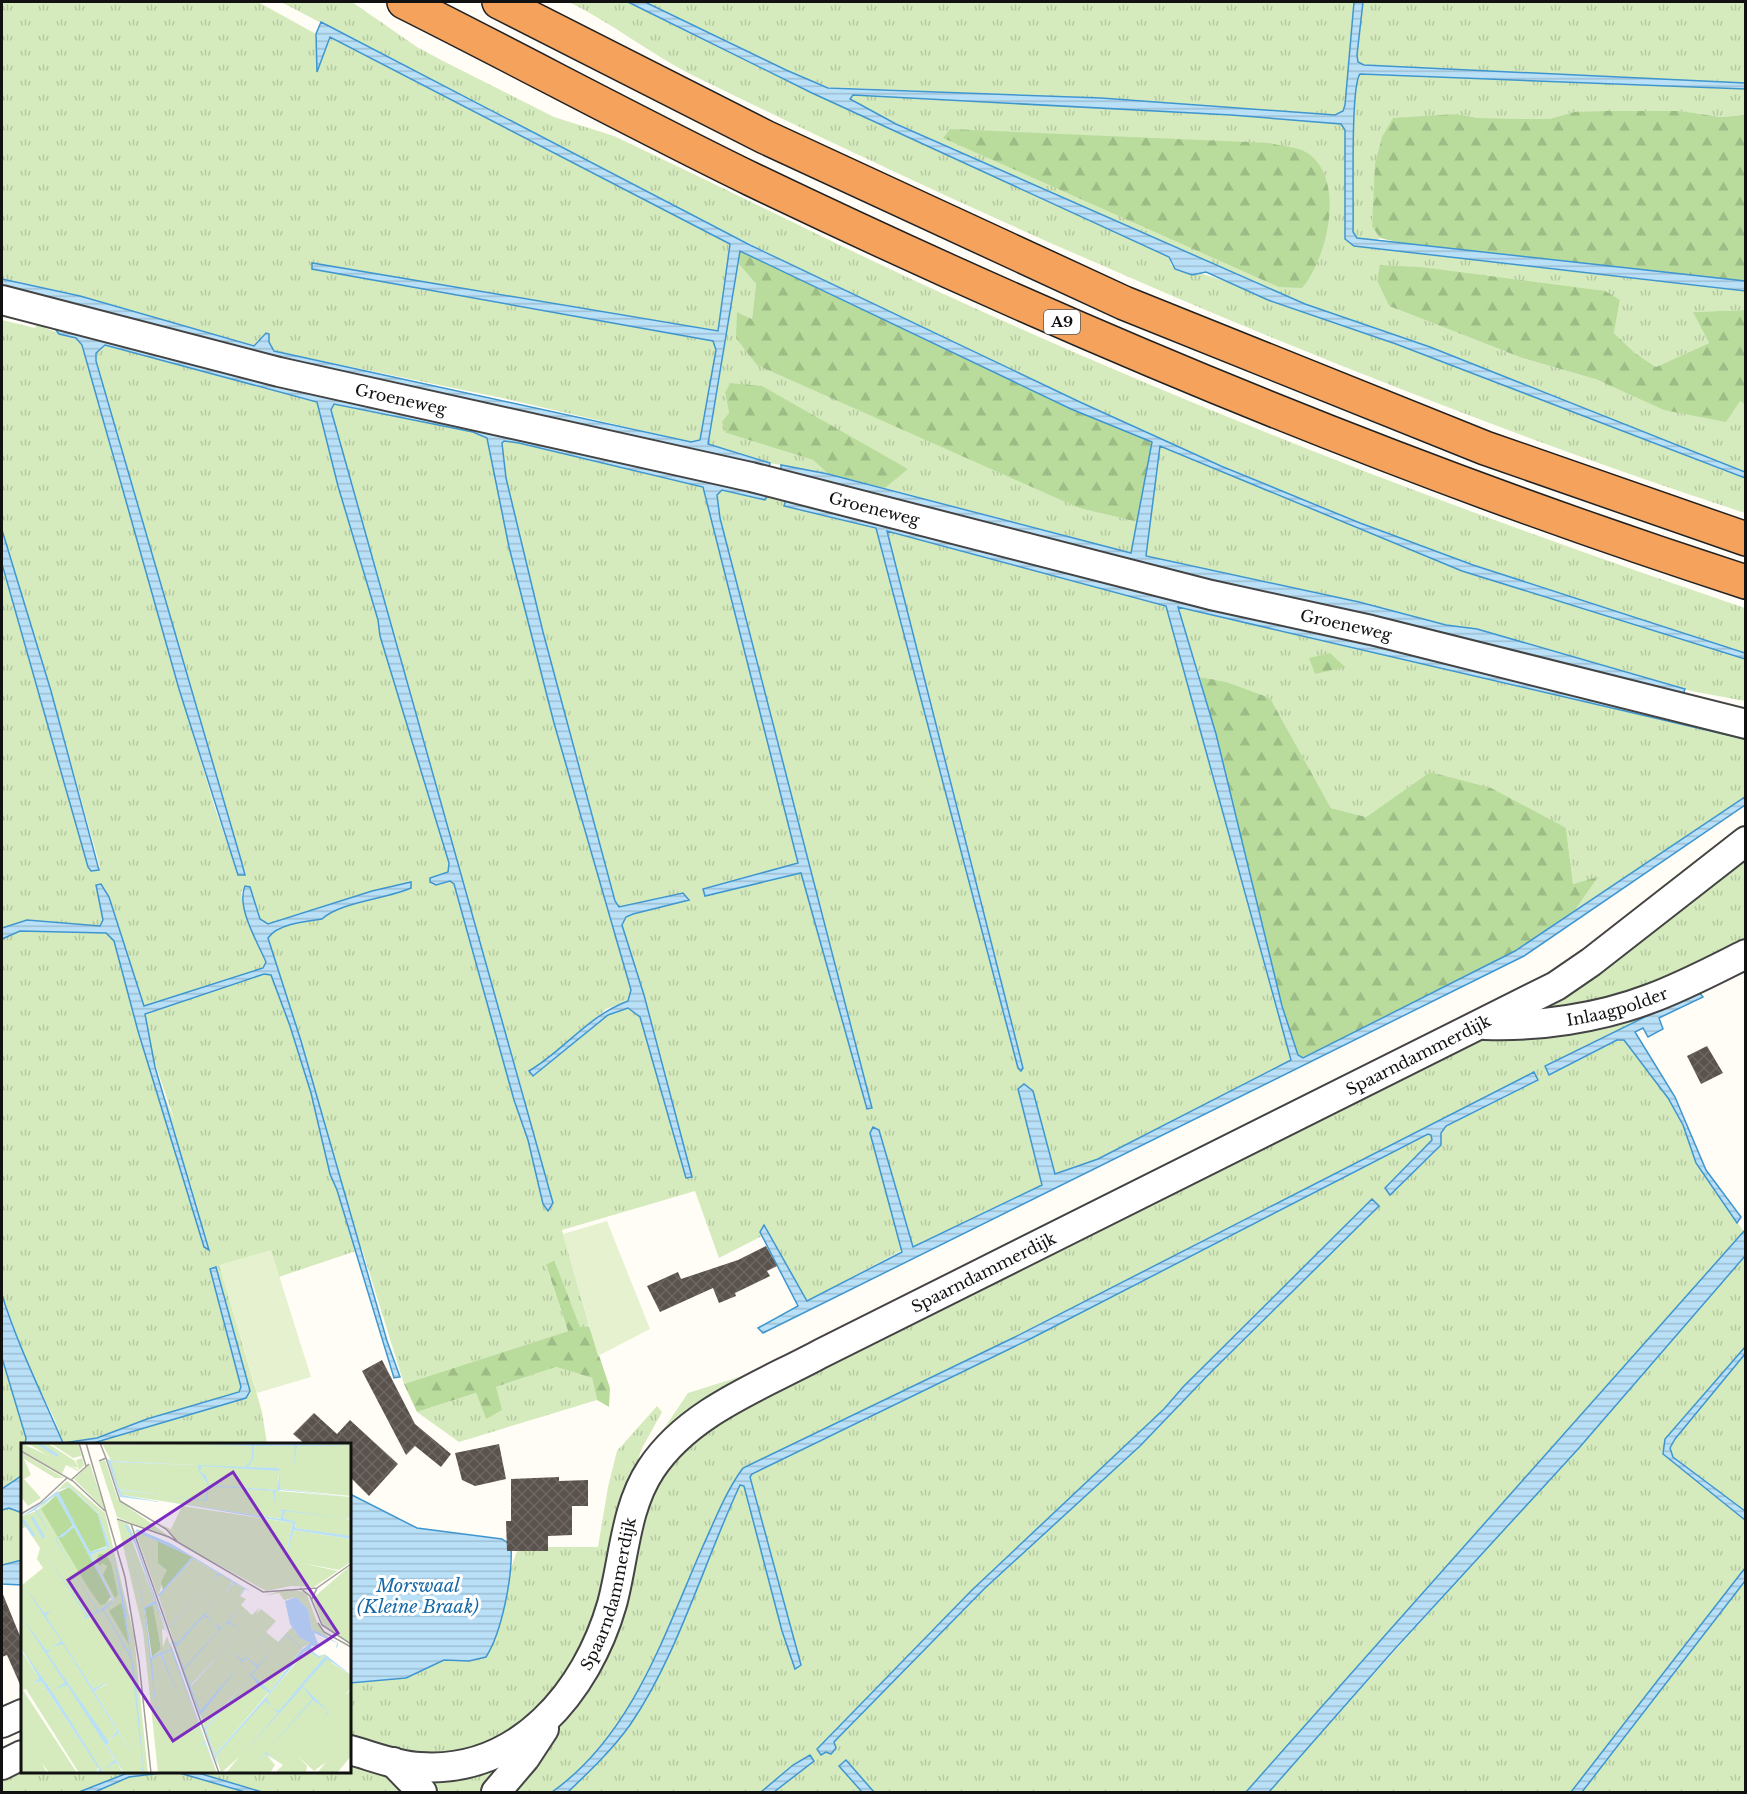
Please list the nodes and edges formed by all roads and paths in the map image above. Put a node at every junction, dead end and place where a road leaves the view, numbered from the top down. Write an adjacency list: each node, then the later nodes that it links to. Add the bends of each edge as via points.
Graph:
1 (404, 2): 5 (highway, A9, via 748,177 1107,342 1472,488)
2 (499, 2): 4 (highway, via 765,137 1124,303 1485,448)
3 (2, 300): 6 (street, Groeneweg, via 279,372 751,477 1211,595 1371,630)
4 (1746, 539)
5 (1746, 582)
6 (1746, 724)
7 (1746, 841): 9 (street, Spaarndammerdijk, via 1569,979)
8 (1746, 954): 9 (street, Inlaagpolder, via 1671,990 1615,1009 1540,1022)
9 (1477, 1025): 11 (street, Spaarndammerdijk, via 822,1353 691,1426 658,1459 642,1485 601,1636 580,1678)
10 (21, 1714): 12 (street)
11 (552, 1714): 15 (street, Spaarndammerdijk, via 520,1741 480,1760 430,1767); 18 (street, via 525,1758)
12 (2, 1723)
13 (351, 1750): 15 (street, Spaarndammerdijk)
14 (21, 1756): 16 (street)
15 (393, 1762): 17 (street)
16 (2, 1765)
17 (422, 1792)
18 (496, 1792)

